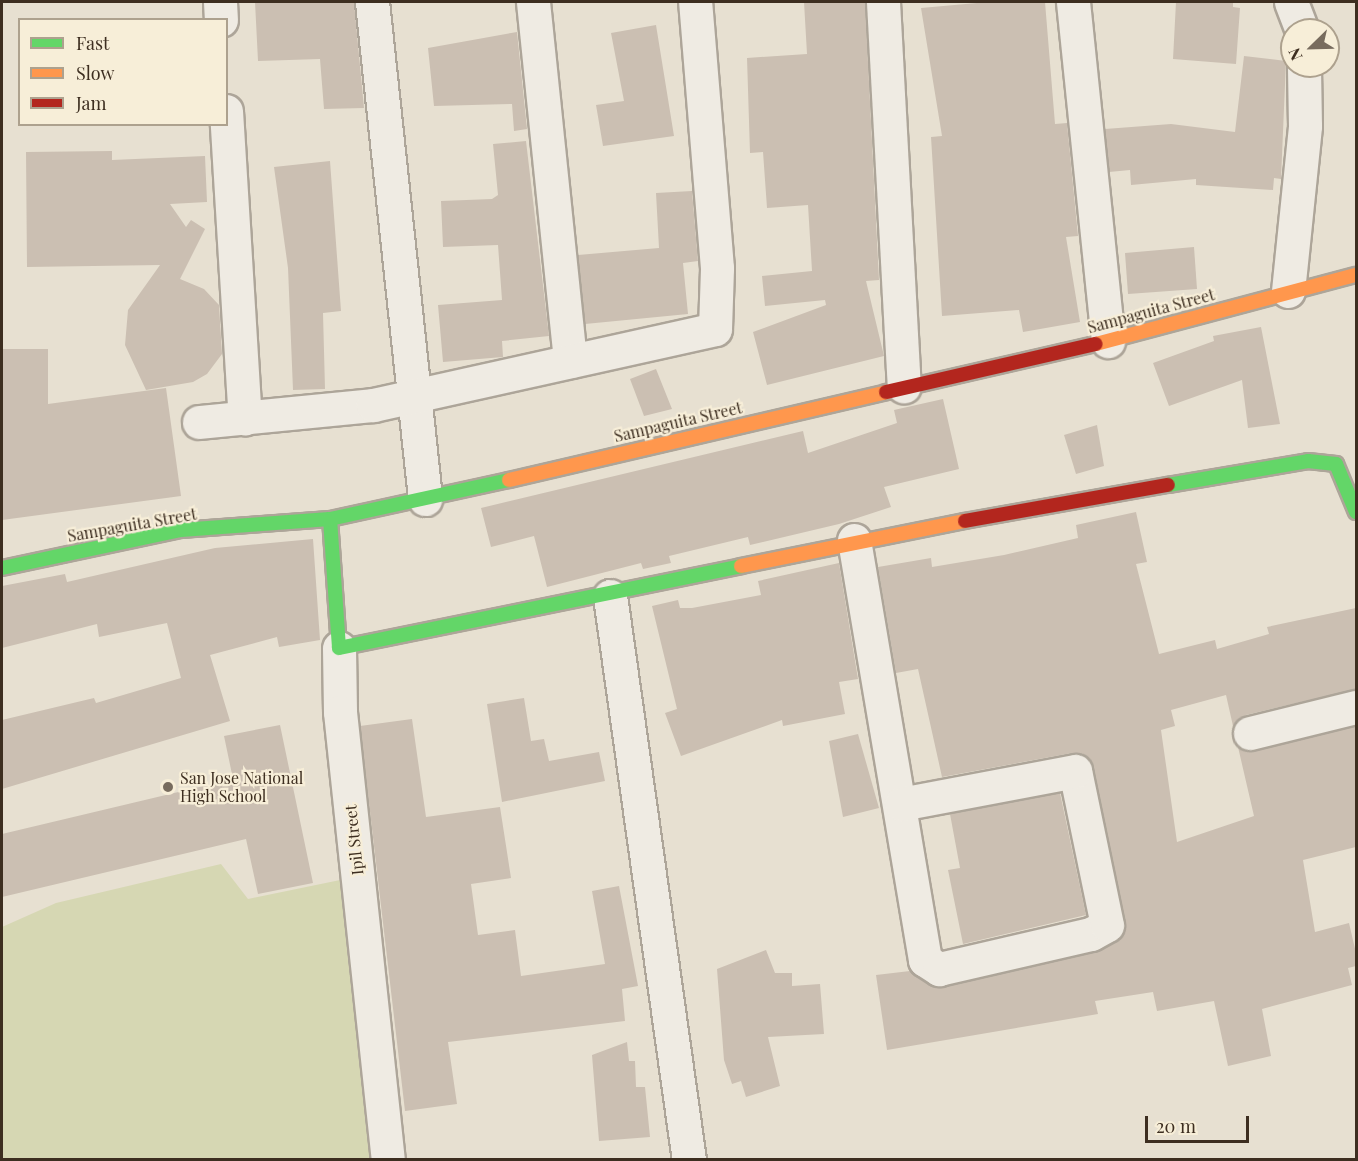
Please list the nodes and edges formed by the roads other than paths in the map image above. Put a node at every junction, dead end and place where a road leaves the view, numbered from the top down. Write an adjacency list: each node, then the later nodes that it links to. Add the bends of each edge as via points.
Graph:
1 (220, 2): 8 (street)
2 (372, 2): 17 (street)
3 (533, 2): 15 (street)
4 (695, 2): 15 (street, via 718,327)
5 (883, 2): 16 (street)
6 (1073, 2): 14 (street)
7 (1291, 2): 9 (street)
8 (221, 18)
9 (1297, 18)
10 (1304, 78): 13 (street, via 1305,126)
11 (227, 126): 18 (street)
12 (1356, 275): 13 (street, Sampaguita Street)
13 (1288, 291): 14 (street, Sampaguita Street)
14 (1108, 341): 16 (street, Sampaguita Street)
15 (570, 361): 17 (street)
16 (904, 386): 20 (street, Sampaguita Street)
17 (410, 397): 18 (street); 20 (street)
18 (245, 418): 19 (street)
19 (199, 422)
20 (425, 499): 22 (street, Sampaguita Street)
21 (1356, 512): 23 (street, via 1336,464 1318,460)
22 (330, 519): 24 (street, Sampaguita Street, via 181,530); 26 (street, Ipil Street)
23 (854, 540): 25 (street); 29 (street)
24 (2, 568)
25 (610, 596): 26 (street); 31 (street)
26 (339, 648): 30 (street, Ipil Street, via 340,712)
27 (1356, 708): 28 (street)
28 (1250, 733)
29 (901, 804): 29 (street, via 1075,771 1107,925 1091,934 933,966 922,950)
30 (388, 1160)
31 (689, 1160)

